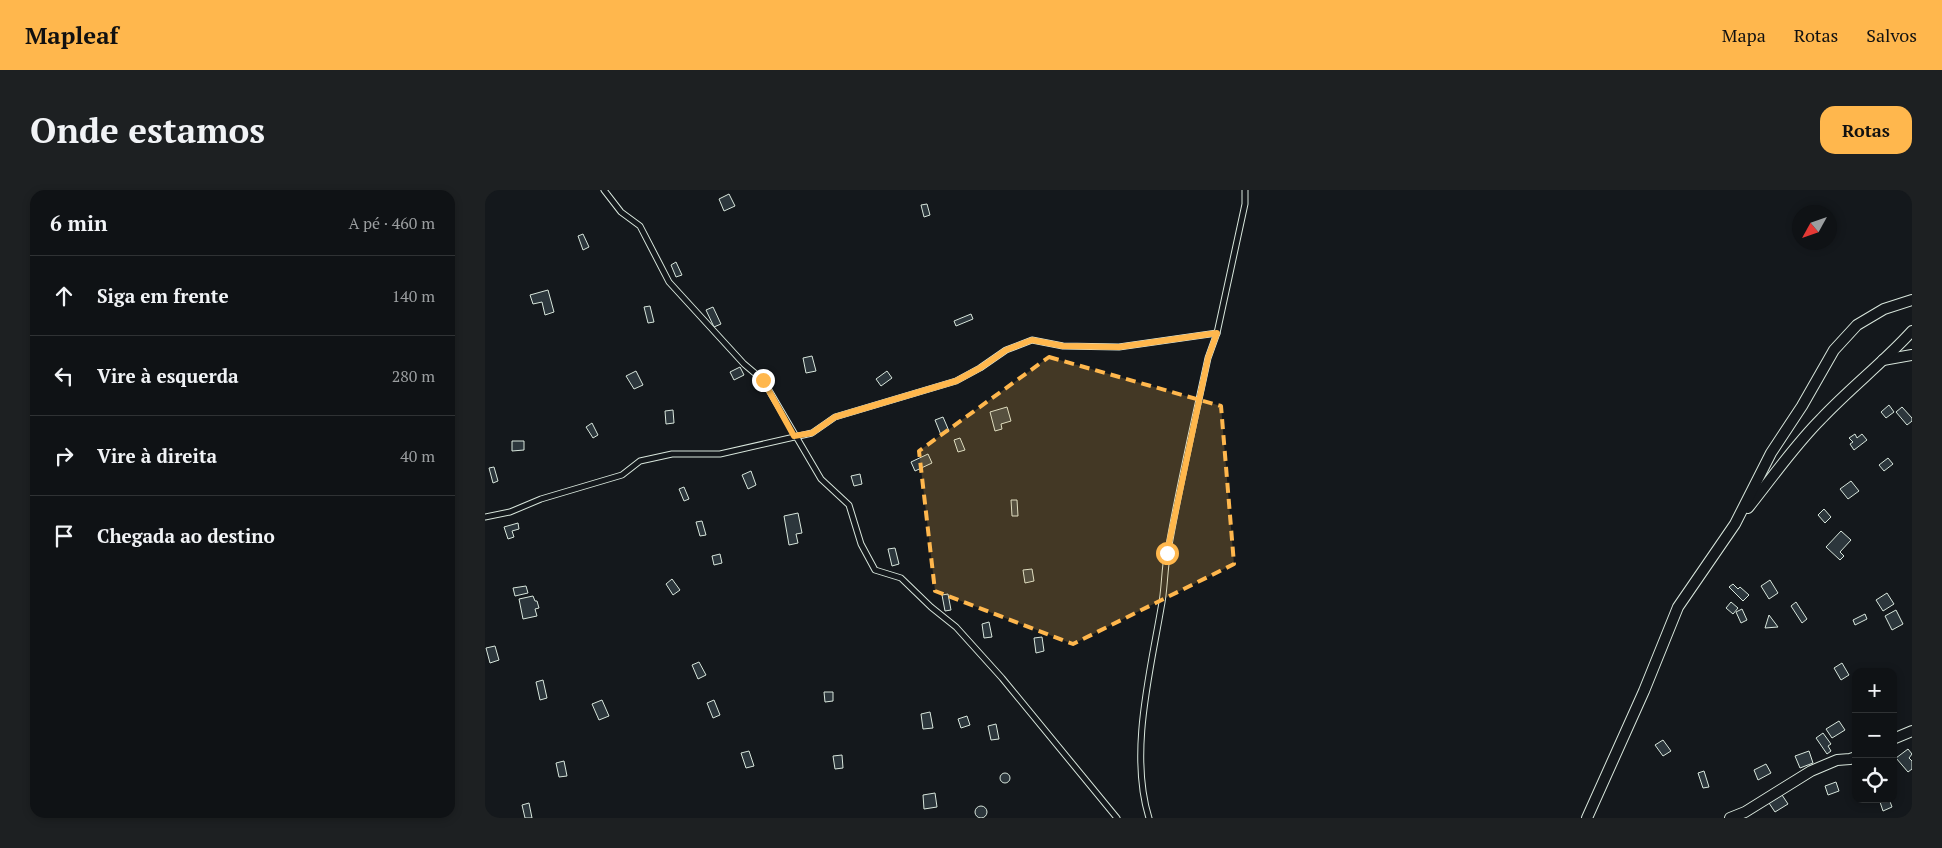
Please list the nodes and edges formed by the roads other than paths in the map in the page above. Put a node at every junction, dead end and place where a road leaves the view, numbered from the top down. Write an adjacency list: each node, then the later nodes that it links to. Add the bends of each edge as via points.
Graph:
1 (604, 190): 8 (lane, via 621,212 640,226 669,282 744,364 763,380)
2 (1245, 190): 5 (lane, via 1245,204)
3 (1912, 300): 10 (street, via 1884,309 1857,325 1833,350 1802,406 1771,452)
4 (1912, 331): 7 (street)
5 (1217, 333): 8 (lane, via 1119,347 1063,346 1032,340 1006,350 956,381 835,417 812,433); 15 (lane, via 1208,358 1167,553 1162,605 1146,694 1141,759 1144,801)
6 (1912, 355): 7 (street)
7 (1881, 360): 10 (street, via 1794,448)
8 (794, 436): 9 (lane, via 720,454 672,454 640,461 622,475 541,499 510,512); 14 (lane, via 821,479 849,506 861,544 875,570 901,578 956,627)
9 (485, 517)
10 (1735, 524): 16 (street, via 1678,607)
11 (1912, 731): 12 (street)
12 (1897, 737)
13 (1854, 758): 17 (street, via 1837,760 1811,771)
14 (1117, 818)
15 (1149, 818)
16 (1587, 818)
17 (1730, 818)

